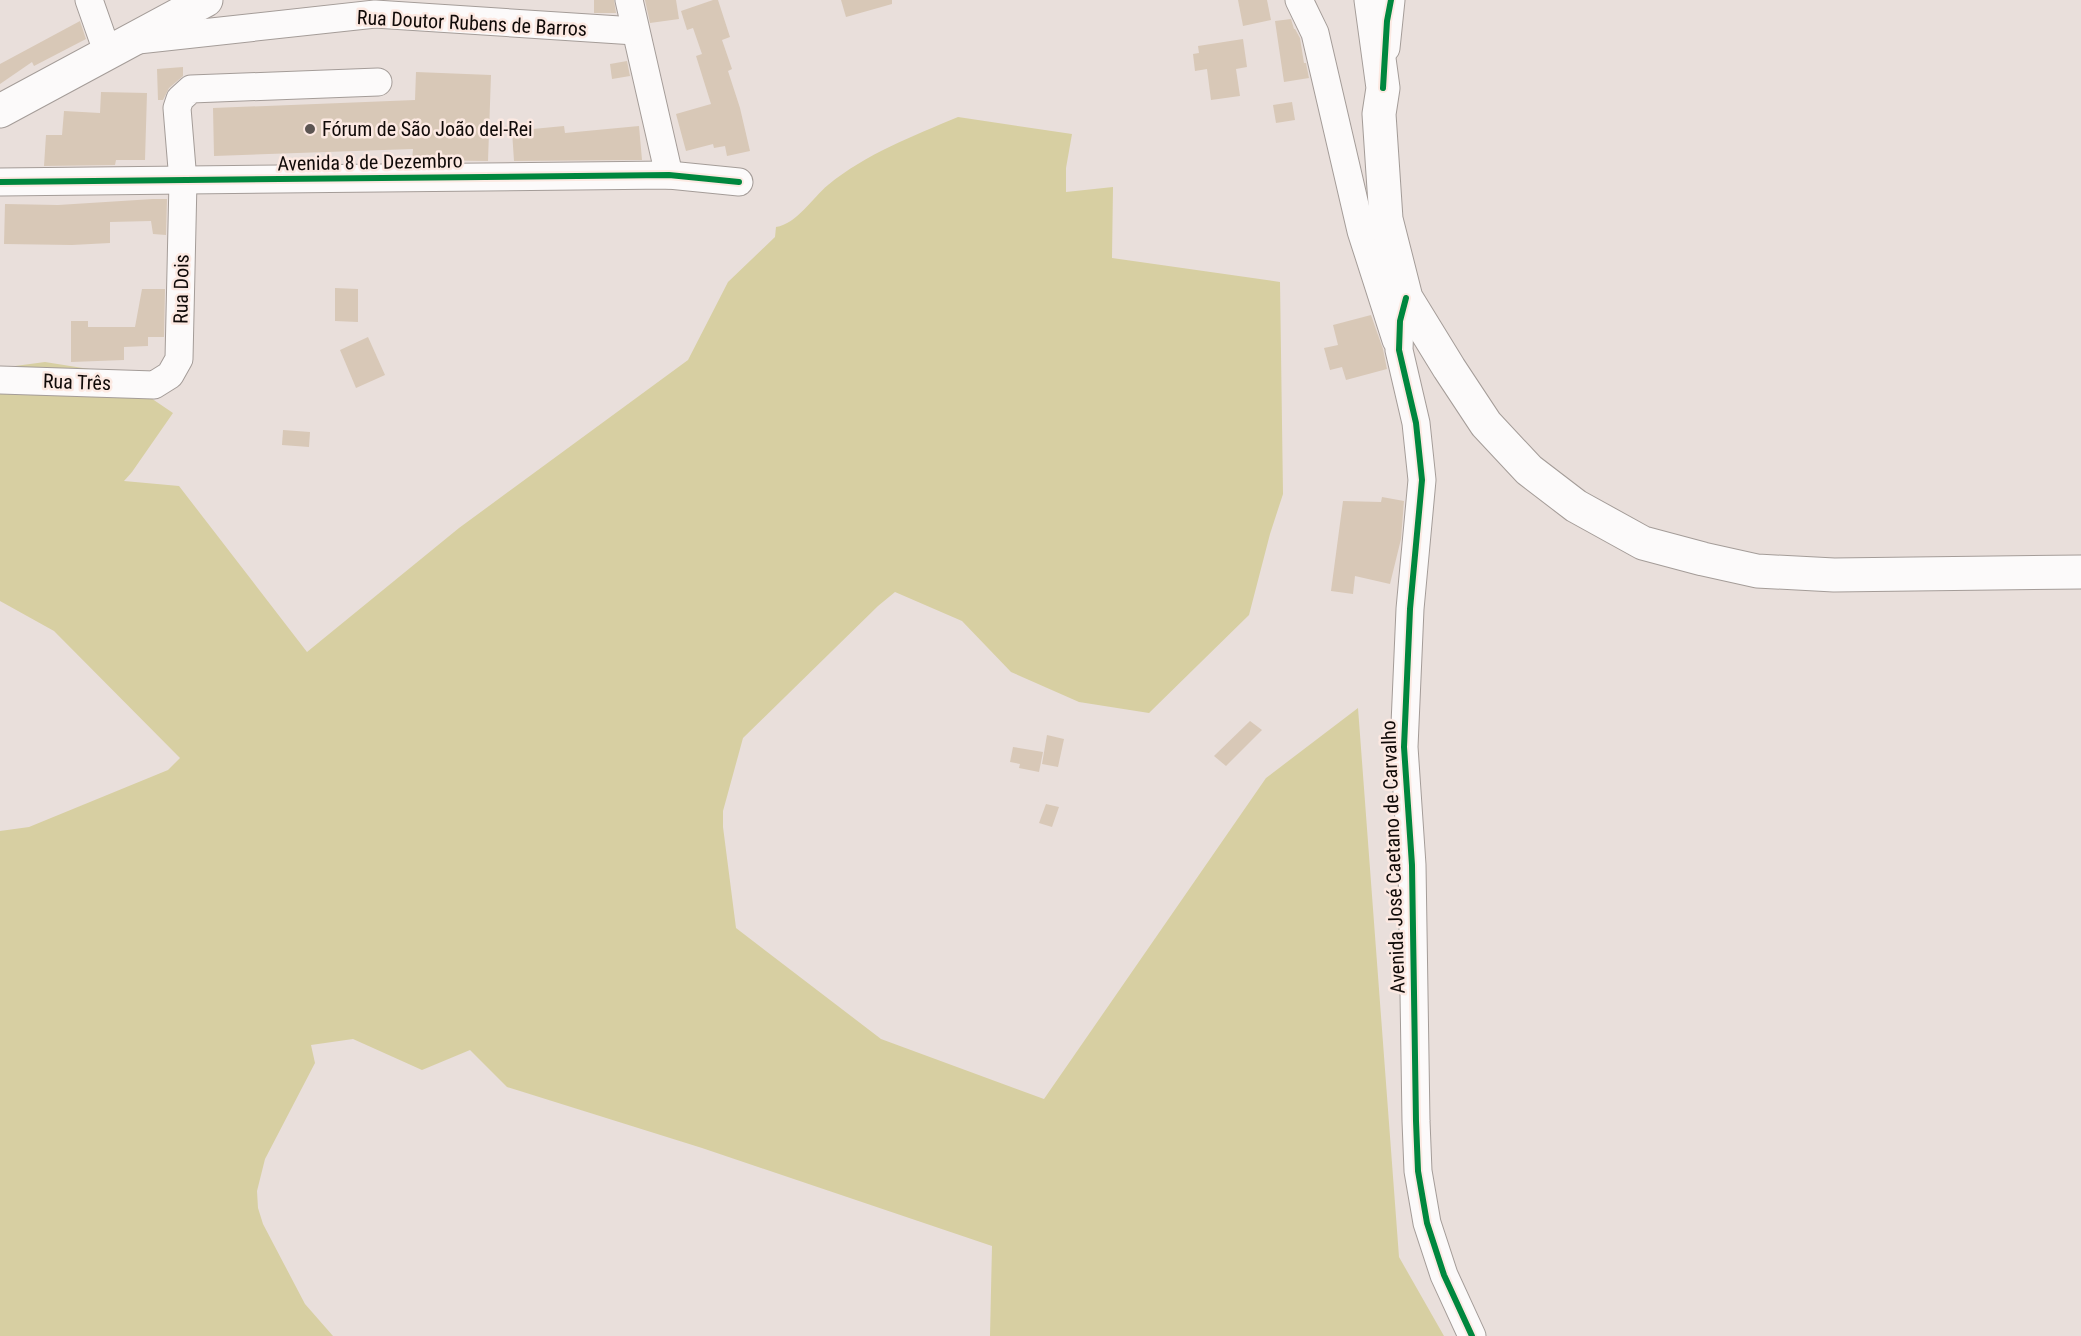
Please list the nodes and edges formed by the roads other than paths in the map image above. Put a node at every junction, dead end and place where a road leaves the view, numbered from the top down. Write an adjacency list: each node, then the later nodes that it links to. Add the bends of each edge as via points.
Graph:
1 (89, 0): 9 (street)
2 (206, 0): 9 (main road)
3 (629, 0): 8 (street)
4 (1299, 0): 18 (street, via 1315,33 1361,231)
5 (1351, 0): 11 (main road, via 1369,94)
6 (1371, 0): 11 (main road)
7 (1392, 0): 11 (street)
8 (635, 31): 9 (street, Rua Doutor Rubens de Barros, via 375,14); 13 (street)
9 (119, 48): 12 (main road)
10 (378, 82): 14 (street, Rua Dois, via 191,89 177,108)
11 (1381, 101): 17 (main road, via 1386,219)
12 (0, 111)
13 (669, 175): 14 (street, Avenida 8 de Dezembro); 16 (street, Avenida 8 de Dezembro)
14 (183, 181): 15 (street, Avenida 8 de Dezembro); 20 (street, Rua Dois, via 179,359 170,375)
15 (0, 182)
16 (739, 182)
17 (1406, 298): 18 (street, Avenida José Caetano de Carvalho); 21 (main road, via 1486,424 1529,470 1576,506 1643,543 1757,571 1834,575)
18 (1399, 350): 22 (street, Avenida José Caetano de Carvalho, via 1416,423 1422,480 1410,609 1404,747 1412,865 1418,1171 1427,1223 1444,1275)
19 (0, 380): 20 (street, Rua Três)
20 (154, 385)
21 (2081, 572)
22 (1472, 1336)

